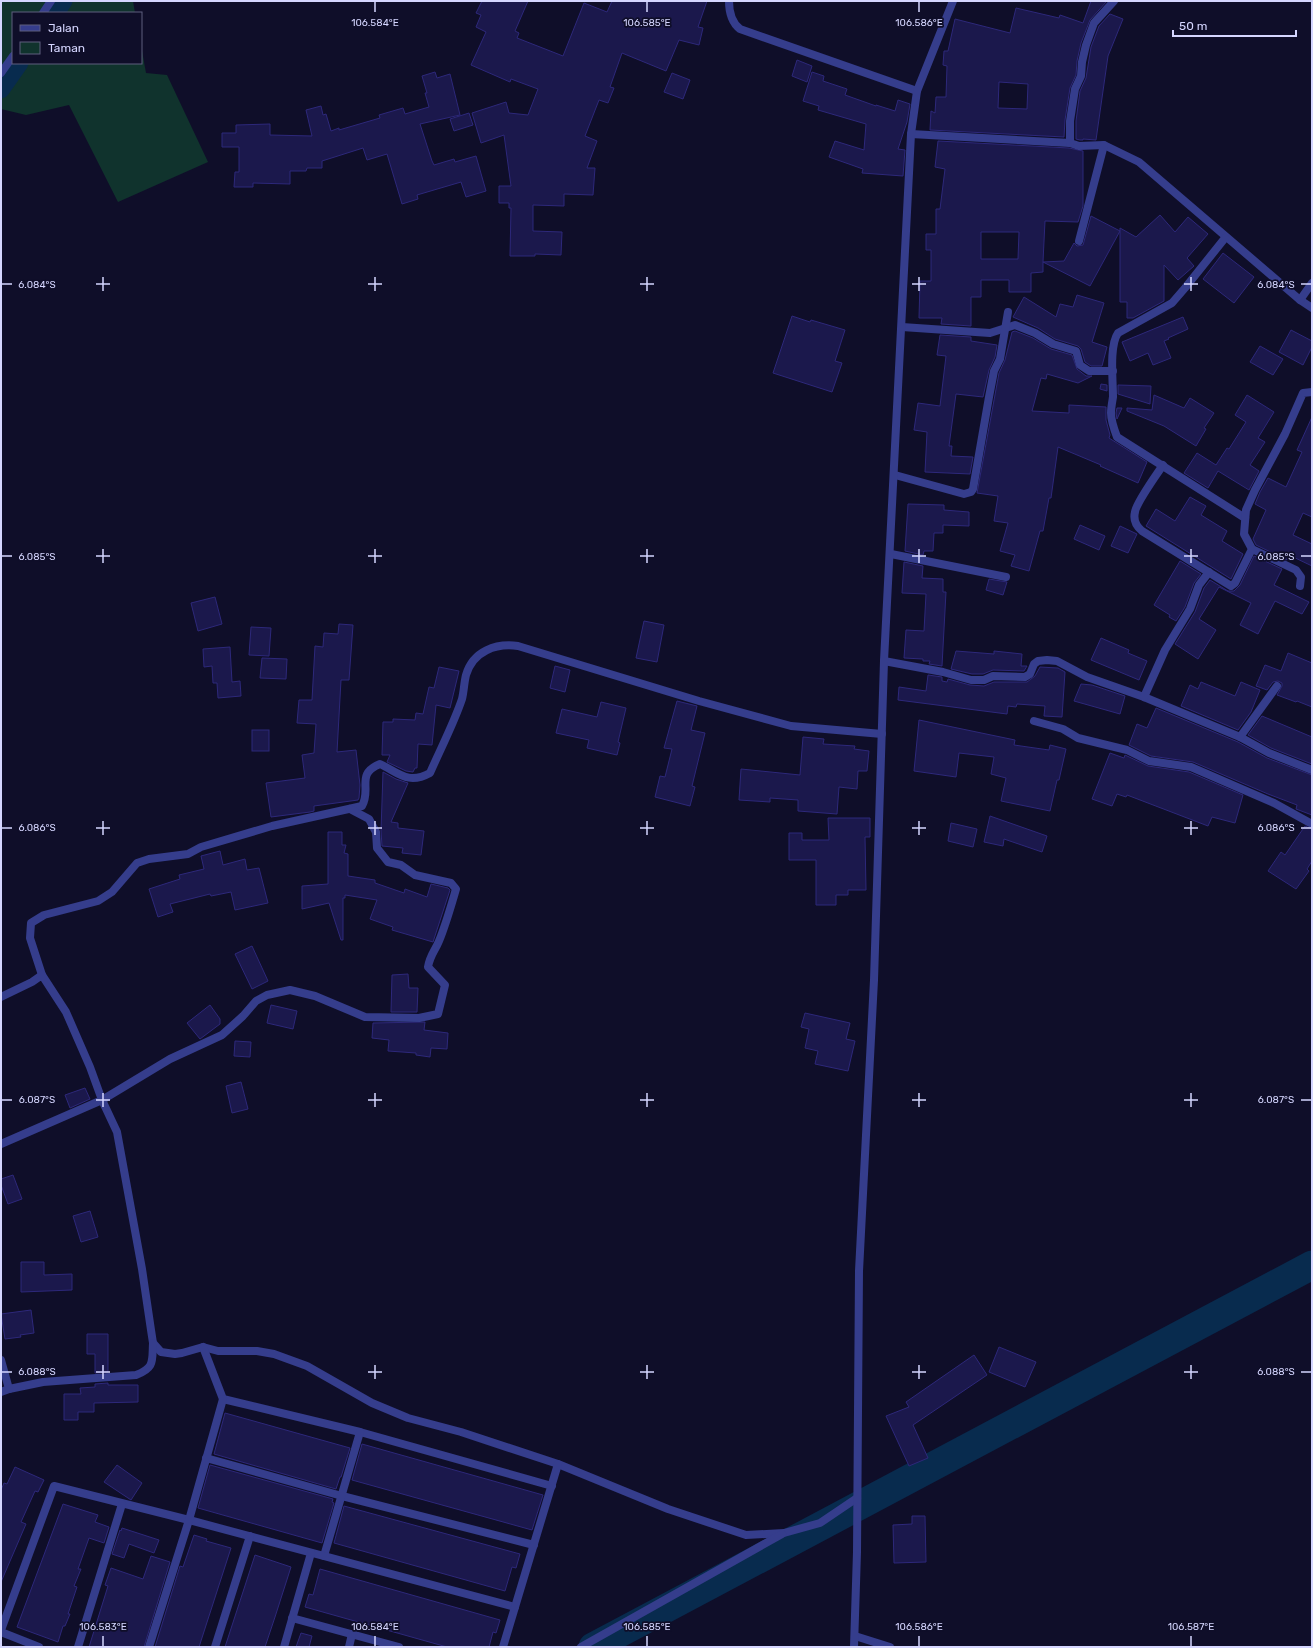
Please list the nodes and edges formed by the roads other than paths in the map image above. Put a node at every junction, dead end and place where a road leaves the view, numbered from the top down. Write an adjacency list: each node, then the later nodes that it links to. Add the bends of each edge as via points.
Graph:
1 (51, 1): 5 (street)
2 (729, 1): 8 (street, via 732,19 740,29)
3 (953, 1): 8 (street)
4 (1114, 1): 10 (street, via 1094,23 1086,45 1081,76 1075,89 1070,121)
5 (44, 12)
6 (12, 57): 7 (street)
7 (1, 73)
8 (917, 91): 9 (street)
9 (911, 134): 10 (street); 18 (street)
10 (1070, 143): 11 (street, via 1079,146)
11 (1104, 145): 12 (street, via 1139,162); 13 (street)
12 (1225, 238): 15 (street); 20 (street, via 1172,303 1118,333 1113,346)
13 (1079, 241)
14 (1312, 284): 15 (street)
15 (1300, 300): 16 (street)
16 (1312, 308)
17 (1008, 312): 19 (street)
18 (902, 326): 19 (street, via 990,333); 23 (street)
19 (1005, 328): 20 (street, via 1015,325 1035,332 1053,344 1076,351 1080,365 1089,371); 23 (street, via 1000,359 994,371 971,492 964,494)
20 (1113, 371): 22 (street, via 1111,413 1117,437)
21 (1312, 392): 24 (street, via 1303,393 1285,434 1255,490)
22 (1163, 465): 24 (street); 27 (street, via 1135,509 1137,527)
23 (895, 476): 26 (street)
24 (1245, 518): 25 (street, via 1244,534)
25 (1252, 549): 27 (street, via 1231,586); 29 (street, via 1296,570 1301,577)
26 (891, 554): 28 (street); 30 (street)
27 (1209, 572): 32 (street, via 1199,585 1190,609 1165,650)
28 (1006, 577)
29 (1300, 586)
30 (884, 661): 32 (street, via 971,680 984,680 993,676 1025,677 1038,661 1057,661 1087,677); 34 (street)
31 (1277, 686): 35 (street)
32 (1144, 697): 35 (street)
33 (1034, 721): 38 (street, via 1063,729 1078,738 1127,750 1149,761 1191,766 1274,803)
34 (882, 734): 37 (street, via 791,726 505,644 489,649 478,656 471,665 462,699 430,773 420,778 407,778 380,764 371,767 365,783 366,800 362,806); 53 (street, via 874,980 859,1271)
35 (1240, 737): 36 (street, via 1269,754)
36 (1312, 770)
37 (350, 809): 39 (street, via 272,826 201,847 188,854 137,863 112,892 98,901 44,915 31,922 30,938); 41 (street, via 369,819 376,832 377,848 388,862 401,865 415,875 451,883 456,889 443,932 429,957 428,967 445,984 438,1014 418,1018 365,1017 315,996 290,990 267,995 256,1001 222,1034 170,1059)
38 (1312, 824)
39 (42, 975): 40 (street); 41 (street, via 66,1012)
40 (1, 997)
41 (102, 1100): 42 (street); 43 (street, via 117,1132)
42 (1, 1144)
43 (153, 1343): 44 (street, via 162,1352 175,1354); 46 (street, via 152,1365 146,1372 136,1375 43,1382)
44 (203, 1347): 47 (street); 50 (street, via 218,1351 257,1351 274,1354 307,1366 372,1403 408,1418 461,1432)
45 (1, 1360): 46 (street)
46 (5, 1390)
47 (224, 1399): 48 (street); 49 (street)
48 (360, 1432): 51 (street); 52 (street)
49 (206, 1458): 52 (street); 55 (street)
50 (558, 1464): 51 (street); 56 (street, via 668,1508 746,1535)
51 (552, 1486): 58 (street)
52 (342, 1496): 58 (street); 60 (street)
53 (857, 1499): 56 (street, via 820,1523); 65 (street)
54 (122, 1504): 55 (street); 63 (street, via 54,1486); 67 (street)
55 (189, 1520): 57 (street); 68 (street)
56 (784, 1533): 74 (street)
57 (250, 1536): 59 (street); 69 (street)
58 (534, 1546): 61 (street)
59 (311, 1553): 60 (street); 62 (street)
60 (324, 1556): 61 (street)
61 (515, 1607): 73 (street)
62 (292, 1618): 64 (street); 70 (street)
63 (1, 1631): 66 (street)
64 (352, 1634): 71 (street); 72 (street)
65 (855, 1636): 75 (street); 76 (street)
66 (39, 1647)
67 (78, 1647)
68 (149, 1647)
69 (215, 1647)
70 (284, 1647)
71 (349, 1647)
72 (399, 1647)
73 (503, 1647)
74 (581, 1647)
75 (854, 1647)
76 (890, 1647)

